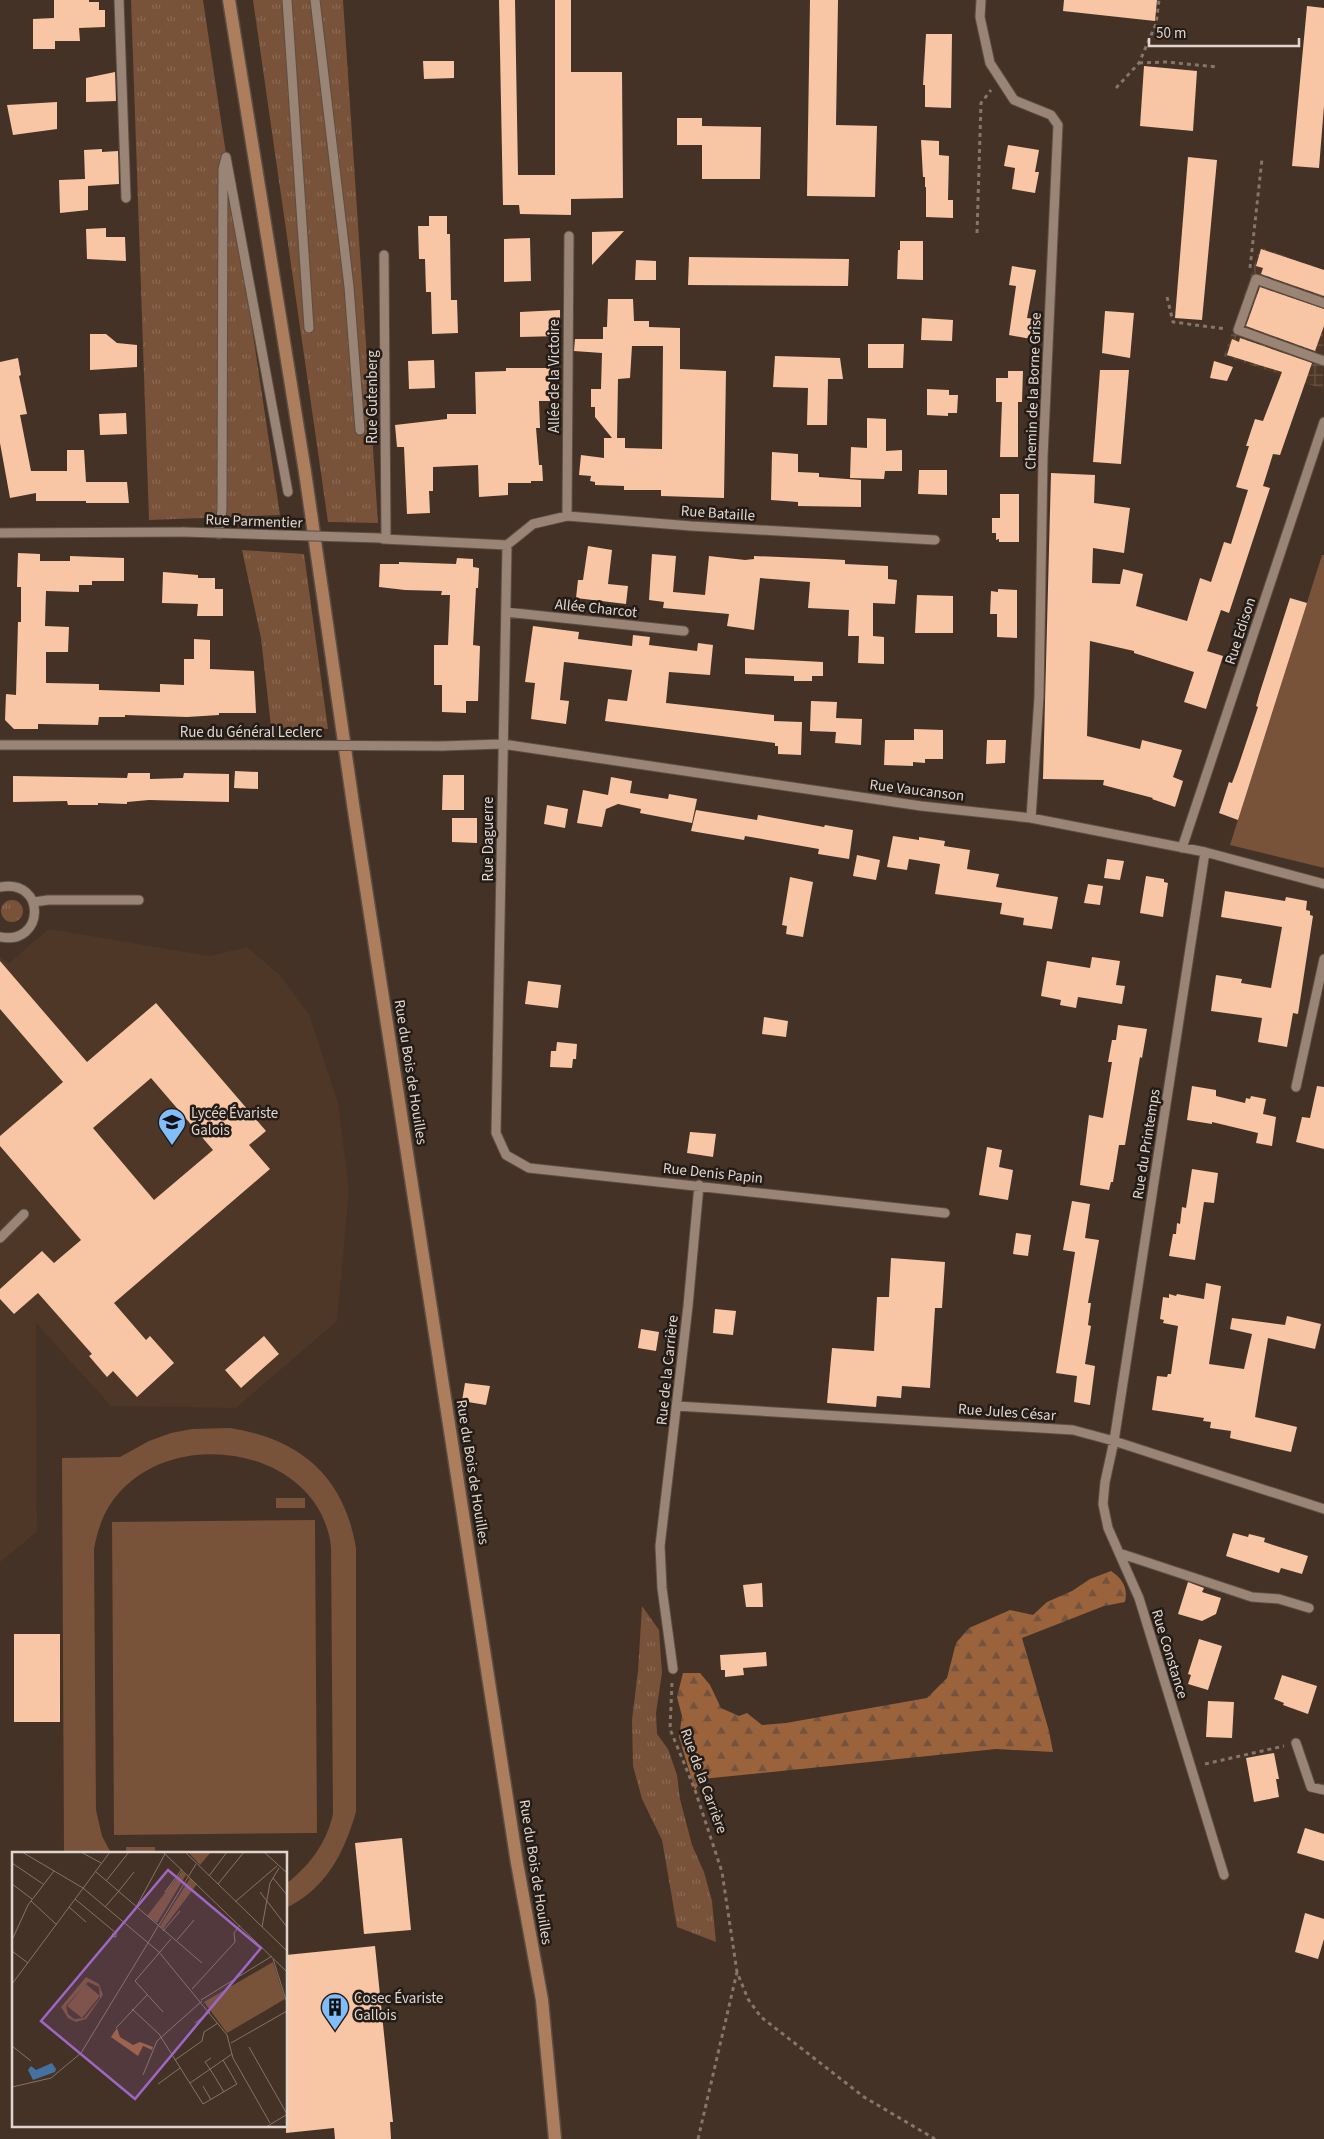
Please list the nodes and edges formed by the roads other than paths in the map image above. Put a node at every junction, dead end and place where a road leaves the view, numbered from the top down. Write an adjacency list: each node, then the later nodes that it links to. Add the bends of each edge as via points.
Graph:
1 (120, 0): 6 (street)
2 (229, 0): 49 (main road, Rue du Bois de Houilles, via 304,462 354,811 517,1863 542,2000)
3 (286, 0): 10 (street)
4 (315, 0): 13 (street, via 349,287)
5 (981, 0): 25 (street, Chemin de la Borne Grise, via 980,17 990,63 1014,100 1051,115 1058,126 1043,457 1039,697)
6 (126, 198)
7 (569, 236): 15 (street, Allée de la Victoire)
8 (384, 255): 18 (street, Rue Gutenberg)
9 (1324, 303): 11 (street, via 1256,279 1238,330)
10 (309, 328)
11 (1324, 361)
12 (1324, 422): 26 (street, Rue Edison)
13 (360, 430)
14 (288, 492): 17 (street, via 226,157 223,169 222,509)
15 (567, 516): 19 (street, Rue Bataille); 20 (street, Rue Bataille, via 533,524)
16 (0, 533): 17 (street, Rue Parmentier, bridge)
17 (219, 534): 18 (street, Rue Parmentier, bridge)
18 (383, 539): 20 (street, Rue Parmentier)
19 (935, 540)
20 (507, 545): 21 (street, Rue Daguerre)
21 (506, 612): 22 (street, Allée Charcot); 23 (street, Rue Daguerre)
22 (684, 631)
23 (502, 744): 24 (street, Rue du Général Leclerc, bridge); 25 (street, Rue Vaucanson, via 911,804); 35 (street, Rue Daguerre)
24 (0, 745)
25 (1031, 818): 26 (street, Rue Vaucanson)
26 (1182, 848): 27 (street, Rue Vaucanson)
27 (1205, 852): 28 (street, Rue Vaucanson); 41 (street, Rue du Printemps)
28 (1324, 884)
29 (0, 887): 31 (street, via 24,890)
30 (138, 900): 31 (street)
31 (34, 902): 32 (street, via 34,919 25,933 9,939)
32 (0, 937)
33 (1324, 959): 34 (street)
34 (1296, 1087)
35 (496, 1133): 36 (street, Rue Denis Papin, via 506,1155 529,1168)
36 (699, 1185): 37 (street, Rue Denis Papin); 40 (street, Rue de la Carrière)
37 (945, 1213)
38 (24, 1214): 39 (street)
39 (0, 1238)
40 (676, 1406): 41 (street, Rue Jules César, via 1073,1430); 45 (street, Rue de la Carrière, via 660,1546)
41 (1114, 1441): 42 (street, Rue Jules César); 43 (street, Rue Constance, via 1103,1504 1108,1528)
42 (1324, 1509)
43 (1119, 1553): 44 (street, via 1252,1597 1279,1599); 48 (street, Rue Constance, via 1139,1598)
44 (1309, 1608)
45 (673, 1670)
46 (1296, 1743): 47 (street, via 1311,1787)
47 (1324, 1790)
48 (1224, 1875)
49 (555, 2139)

